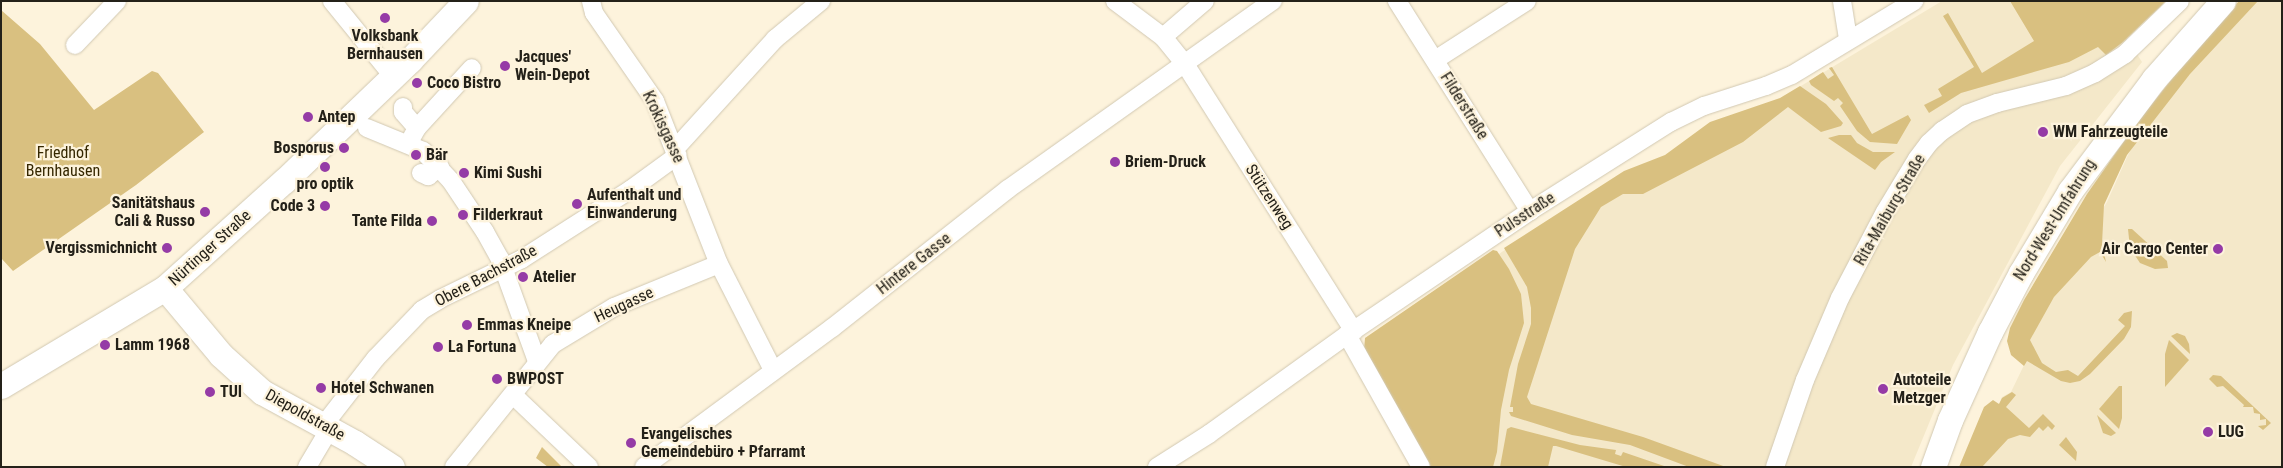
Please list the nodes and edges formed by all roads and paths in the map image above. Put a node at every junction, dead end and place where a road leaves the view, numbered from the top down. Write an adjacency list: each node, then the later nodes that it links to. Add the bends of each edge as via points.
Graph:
1 (117, 1): 17 (street)
2 (332, 1): 21 (street)
3 (466, 1): 21 (main road, Nürtinger Straße)
4 (591, 1): 26 (street, Krokisgasse, via 594,13 655,101)
5 (821, 1): 26 (street, Obere Bachstraße, via 760,54)
6 (1114, 1): 15 (street, Stützenweg)
7 (1205, 1): 15 (street)
8 (1273, 1): 19 (street, Hintere Gasse)
9 (1397, 1): 18 (street, Filderstraße)
10 (1527, 1): 18 (street)
11 (1842, 1): 16 (street)
12 (1914, 1): 16 (street, Pulsstraße)
13 (2180, 1): 46 (street, Rita-Maiburg-Straße, via 2125,54 2095,73 2066,86 1974,112 1948,126 1929,143 1885,212 1840,298 1805,380)
14 (2223, 1): 47 (main road, Nord-West-Umfahrung, via 2148,87 2070,191 1990,332 1950,420)
15 (1163, 38): 19 (street, Stützenweg)
16 (1848, 40): 29 (street, Pulsstraße, via 1792,75 1704,106 1671,122)
17 (75, 44)
18 (1435, 60): 29 (street, Filderstraße)
19 (1185, 64): 33 (street, Stützenweg); 35 (street, Hintere Gasse, via 1008,189 857,309)
20 (472, 68): 24 (street)
21 (393, 76): 32 (main road, Nürtinger Straße, via 284,181)
22 (403, 107): 24 (street, via 403,112)
23 (367, 128): 25 (street)
24 (417, 128): 25 (street)
25 (402, 145): 27 (street, via 423,151)
26 (677, 152): 30 (street, Krokisgasse); 31 (street, Obere Bachstraße, via 602,209)
27 (440, 167): 28 (street, via 428,176); 31 (street, via 485,232)
28 (421, 173)
29 (1530, 211): 33 (street, Pulsstraße)
30 (719, 264): 34 (street, Heugasse, via 614,307 553,344); 35 (street, Krokisgasse)
31 (503, 268): 34 (street); 38 (street, Obere Bachstraße, via 422,310 376,358)
32 (165, 288): 36 (main road, Nürtinger Straße); 38 (main road, Diepoldstraße, via 247,380 272,400)
33 (1350, 333): 44 (street, Pulsstraße); 45 (street, Stützenweg)
34 (538, 361): 37 (street, Heugasse)
35 (773, 370): 43 (street, Hintere Gasse)
36 (1, 386)
37 (513, 395): 41 (street, Heugasse); 42 (street)
38 (326, 428): 39 (street, Obere Bachstraße); 40 (main road, Diepoldstraße)
39 (307, 467)
40 (392, 467)
41 (454, 467)
42 (589, 467)
43 (644, 467)
44 (1157, 467)
45 (1421, 467)
46 (1776, 467)
47 (1933, 467)

